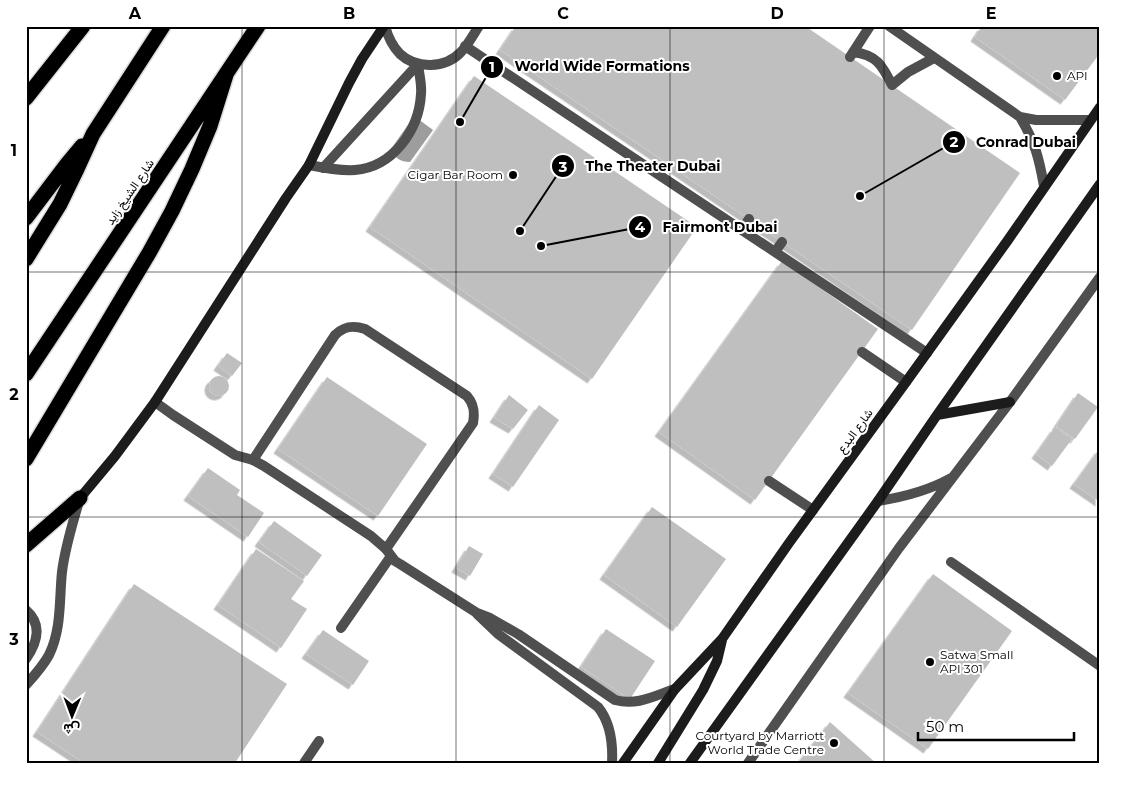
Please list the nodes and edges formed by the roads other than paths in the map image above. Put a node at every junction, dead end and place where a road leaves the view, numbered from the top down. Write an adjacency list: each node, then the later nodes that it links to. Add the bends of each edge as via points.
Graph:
1 (83, 26): 12 (highway)
2 (164, 26): 16 (highway)
3 (258, 26): 11 (highway, شارع الشيخ زايد)
4 (384, 26): 10 (street, via 396,50); 17 (main road, via 349,84)
5 (479, 26): 8 (street)
6 (870, 26): 9 (street, via 852,55 876,60 892,85)
7 (892, 27): 9 (street)
8 (465, 46): 10 (street, via 442,64); 23 (street)
9 (934, 58): 14 (street)
10 (418, 64): 18 (street); 18 (street, via 421,94 416,120 395,152 378,163 356,170)
11 (226, 75): 30 (highway, شارع الشيخ زايد); 35 (highway, via 210,126 172,211)
12 (26, 98)
13 (1100, 107): 15 (main road, شارع البدع)
14 (1020, 117): 15 (street); 20 (street, via 1036,147)
15 (1090, 120): 20 (main road, شارع البدع)
16 (93, 134): 21 (highway); 26 (highway, via 60,204)
17 (309, 165): 18 (street); 32 (main road)
18 (322, 168)
19 (1100, 184): 34 (main road)
20 (1044, 186): 29 (main road, شارع البدع)
21 (26, 218)
22 (749, 219): 23 (street)
23 (742, 230): 25 (street)
24 (782, 242): 25 (street)
25 (775, 252): 29 (street)
26 (26, 259)
27 (1100, 277): 33 (street)
28 (862, 352): 31 (street)
29 (927, 353): 31 (main road, شارع البدع)
30 (26, 374)
31 (906, 382): 41 (main road, شارع البدع)
32 (155, 402): 36 (street, via 235,455); 39 (main road)
33 (1010, 402): 34 (main road); 37 (street)
34 (937, 415): 40 (main road)
35 (26, 459)
36 (252, 460): 43 (street, via 371,536); 43 (street, via 335,335 352,326 365,329 467,396 474,408 473,423)
37 (954, 476): 40 (street, via 910,495); 59 (street, via 899,548)
38 (769, 481): 41 (street)
39 (80, 498): 42 (highway); 51 (street, via 66,549 55,641)
40 (878, 501): 54 (main road)
41 (813, 510): 48 (main road, شارع البدع)
42 (26, 545)
43 (389, 552): 46 (street, via 395,561); 47 (street)
44 (950, 562): 50 (street)
45 (26, 610): 49 (street, via 36,625 37,639)
46 (477, 613): 52 (street, via 518,634 615,700 637,702); 56 (street, via 498,634 598,707 609,728)
47 (341, 628)
48 (722, 639): 52 (main road, شارع البدع); 58 (main road, via 717,661 704,690)
49 (26, 659)
50 (1100, 666)
51 (26, 685)
52 (676, 689): 57 (main road, شارع البدع)
53 (320, 741): 55 (street)
54 (694, 760)
55 (304, 763)
56 (612, 763)
57 (623, 763)
58 (658, 763)
59 (748, 763)

